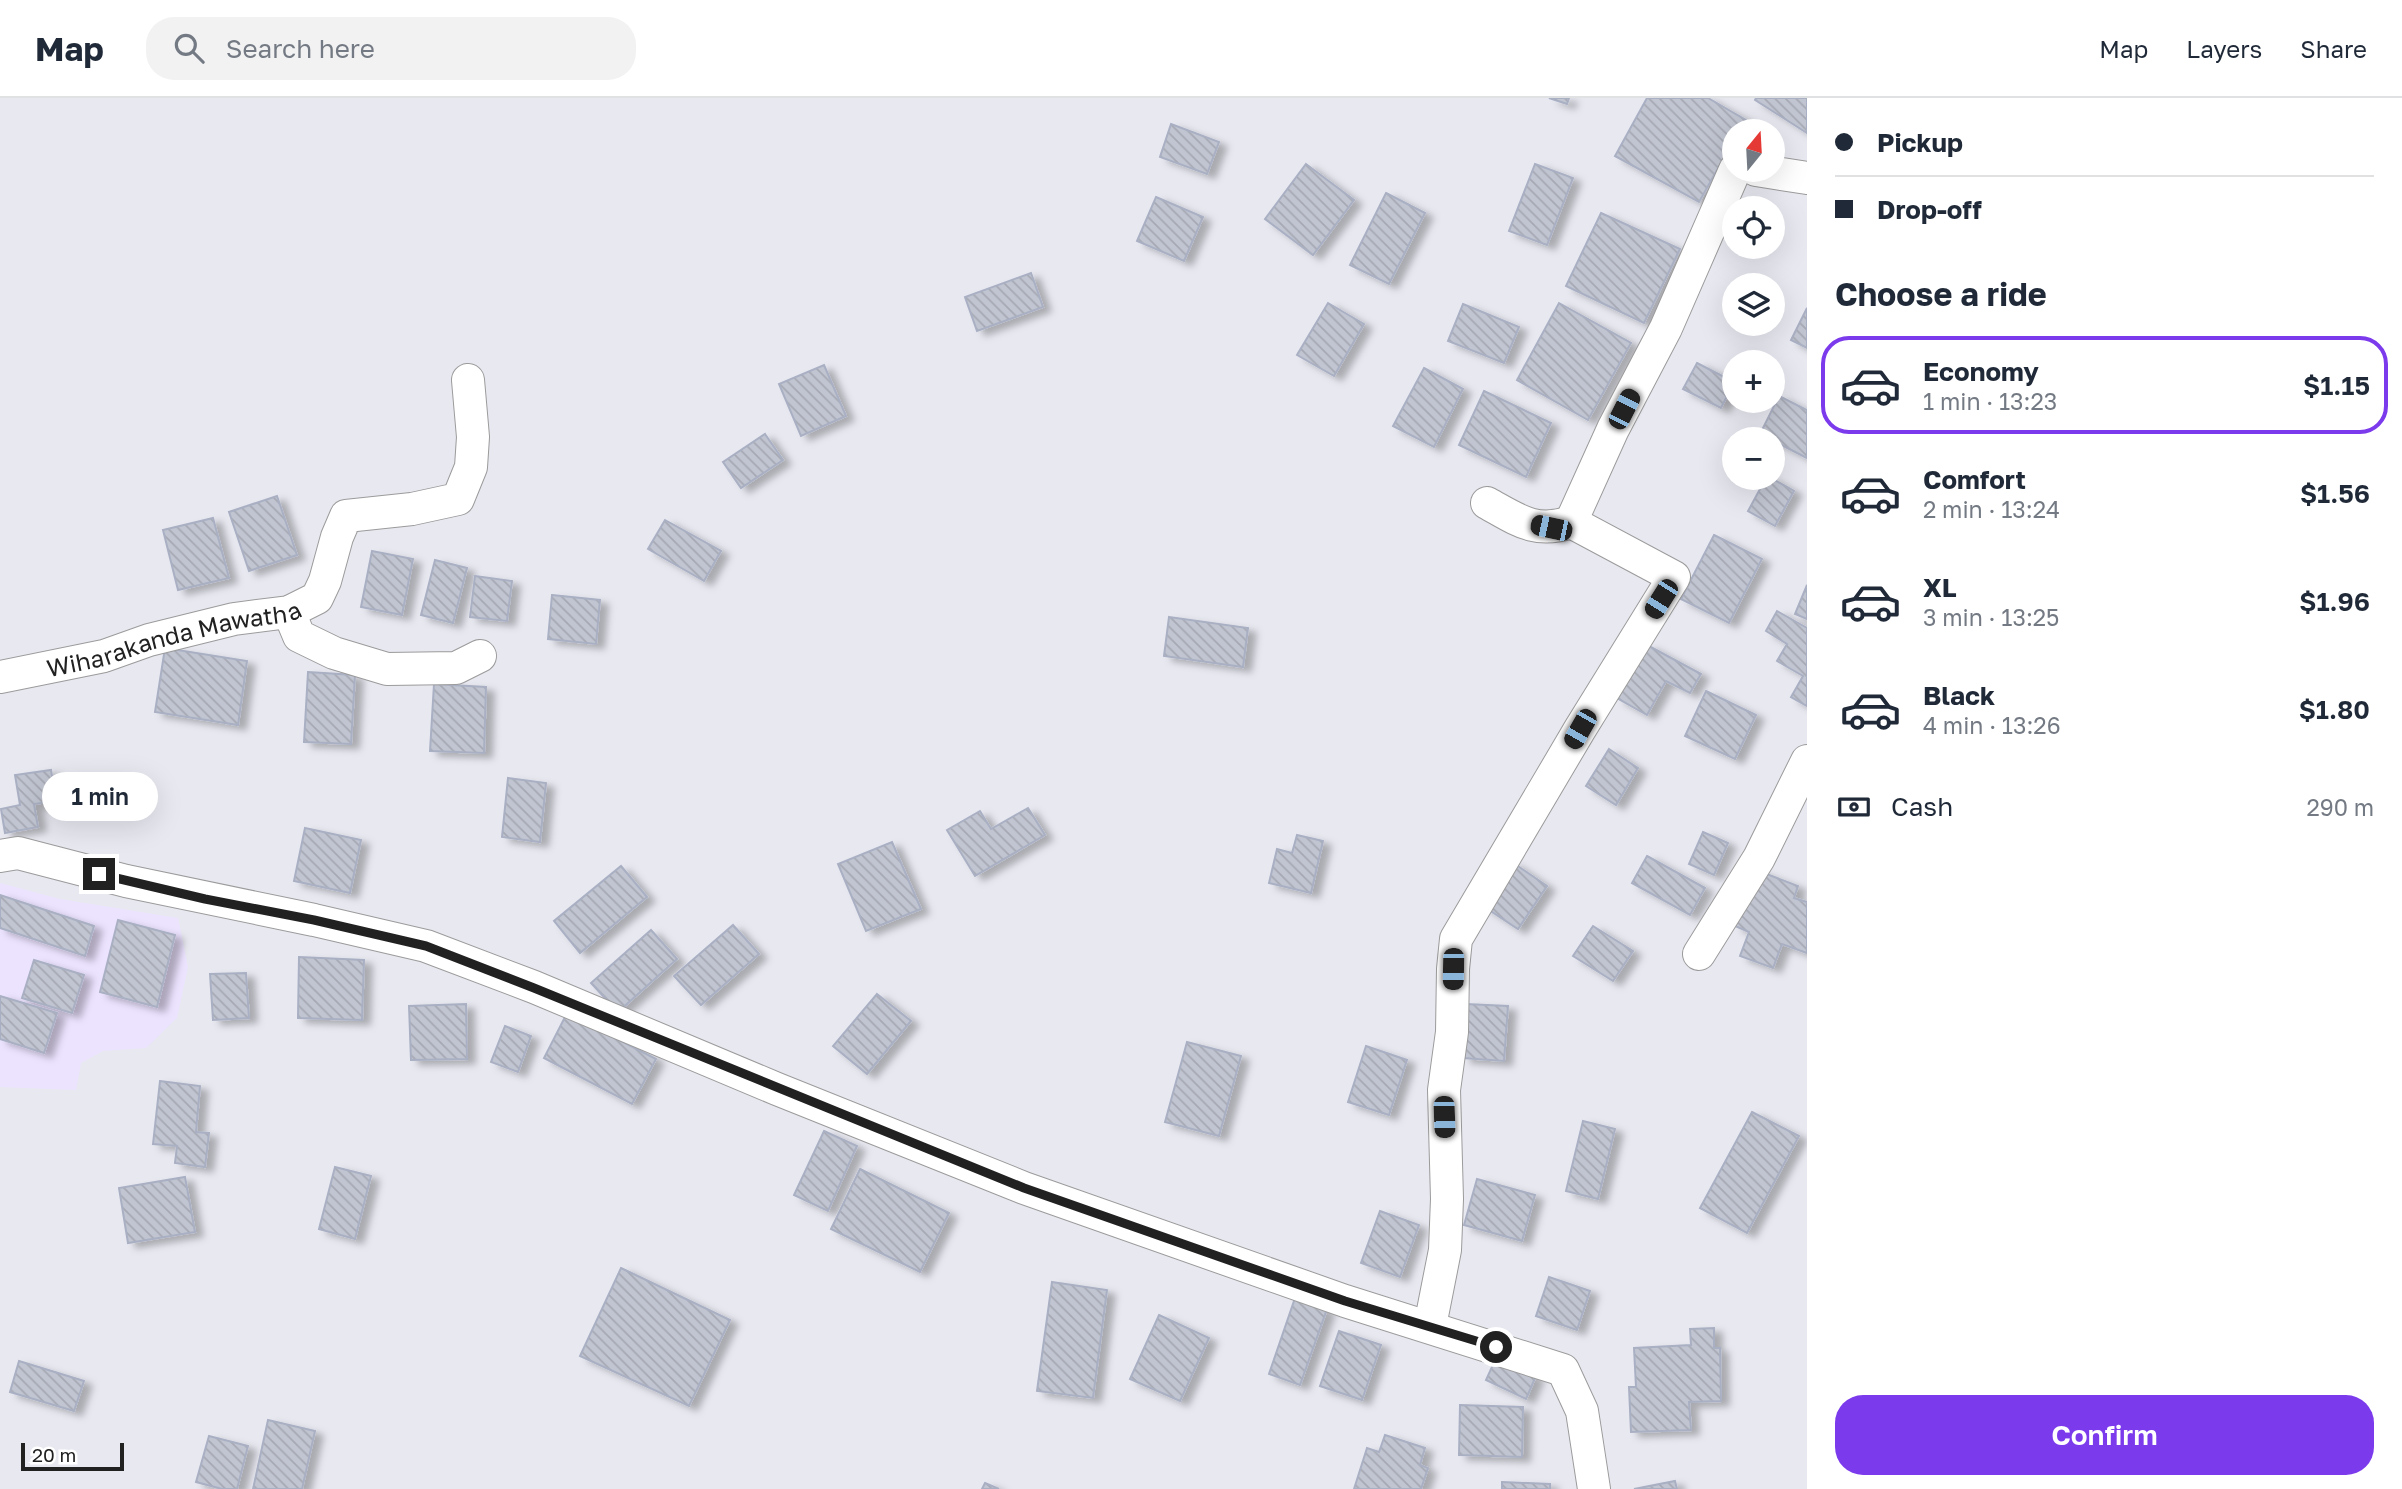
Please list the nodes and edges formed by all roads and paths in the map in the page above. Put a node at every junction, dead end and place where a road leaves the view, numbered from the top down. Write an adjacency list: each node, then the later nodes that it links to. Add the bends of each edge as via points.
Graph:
1 (1785, 175): 2 (street)
2 (1807, 178)
3 (1730, 182): 6 (street, via 1666,328)
4 (468, 380): 7 (street, Wiharakanda Mawatha, via 471,467 458,499 346,516 317,598)
5 (1487, 503): 6 (street, via 1524,523 1551,528)
6 (1571, 523): 13 (street, via 1674,578 1456,939 1444,1090 1445,1250)
7 (289, 612): 8 (street, via 299,636 334,653 387,669 456,668); 9 (street, Wiharakanda Mawatha, via 234,619 104,656)
8 (480, 656)
9 (0, 677)
10 (1807, 761): 12 (street, via 1759,858)
11 (0, 856): 13 (street, via 18,853 426,946 1024,1188 1345,1301)
12 (1699, 954)
13 (1430, 1326): 14 (street, via 1563,1370 1582,1411)
14 (1594, 1489)

